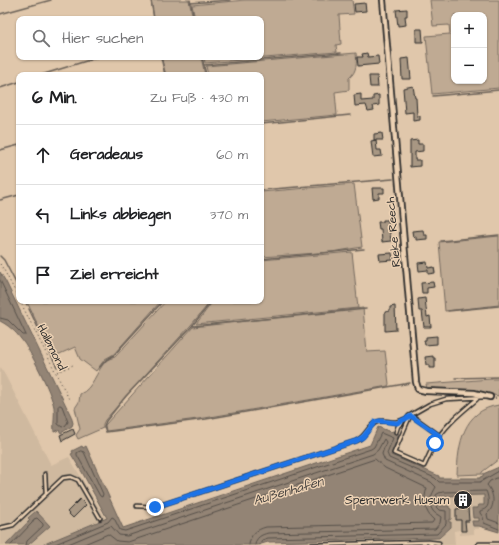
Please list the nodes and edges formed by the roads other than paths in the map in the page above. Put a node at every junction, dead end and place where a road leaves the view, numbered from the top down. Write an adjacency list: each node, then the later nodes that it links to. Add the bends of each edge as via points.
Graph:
1 (383, 0): 2 (street, Rieke Reech, via 416,382 418,389 426,391 455,391)
2 (490, 397): 3 (lane)
3 (476, 398): 4 (lane, via 446,399 419,409); 7 (lane, via 456,416)
4 (410, 416): 5 (lane); 7 (lane); 7 (lane, via 394,453 424,466)
5 (405, 419): 6 (lane); 10 (lane, via 394,423 375,422 363,437 356,441 155,507)
6 (396, 432)
7 (440, 436)
8 (45, 474): 9 (lane)
9 (46, 495): 11 (lane, via 63,478 71,477 78,480); 12 (lane, via 13,525)
10 (137, 506)
11 (100, 518)
12 (0, 528)
13 (428, 542): 14 (lane); 15 (lane); 19 (lane)
14 (439, 543)
15 (398, 544): 18 (lane)
16 (499, 544): 20 (lane)
17 (312, 545): 18 (lane)
18 (328, 545)
19 (432, 545)
20 (478, 545)

